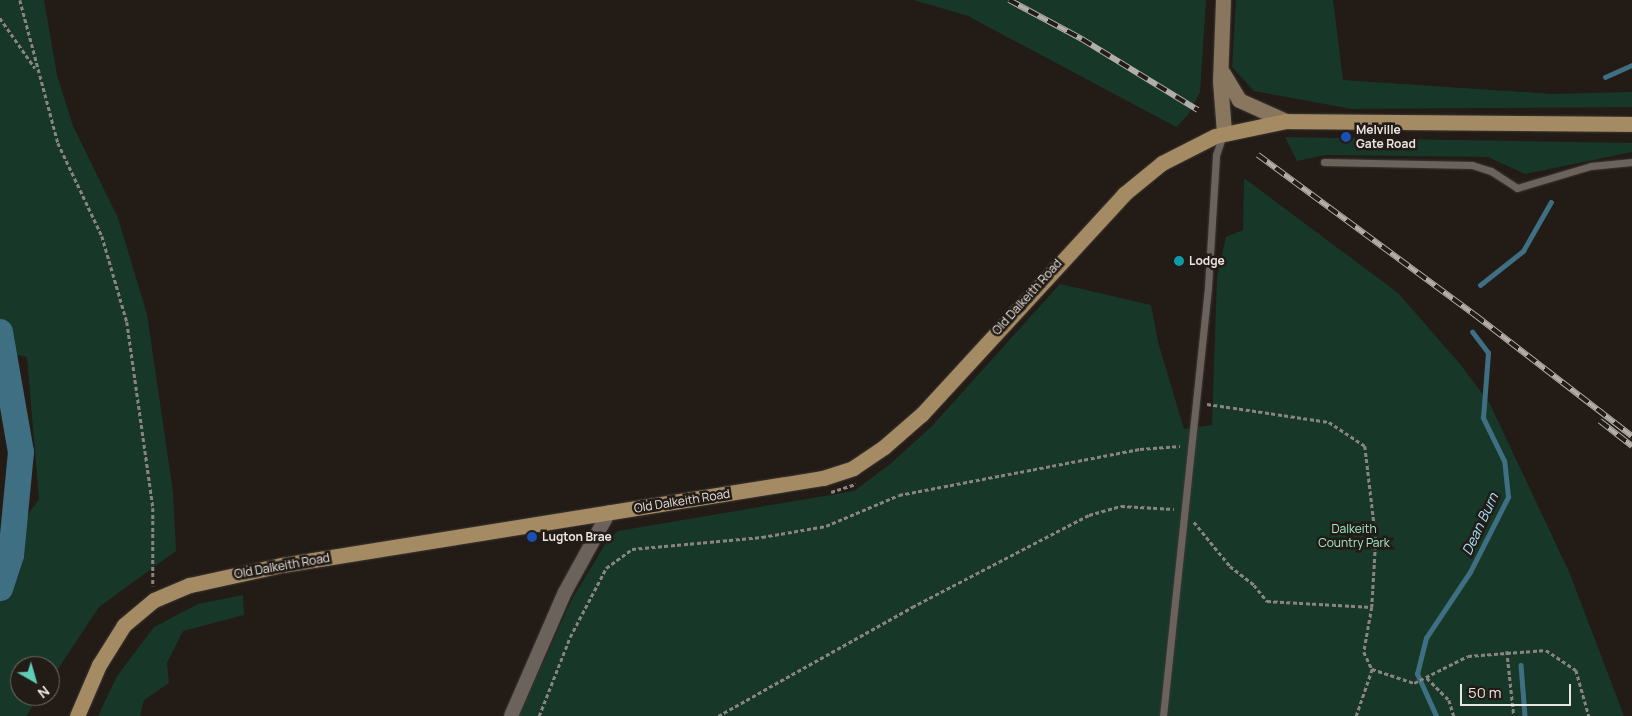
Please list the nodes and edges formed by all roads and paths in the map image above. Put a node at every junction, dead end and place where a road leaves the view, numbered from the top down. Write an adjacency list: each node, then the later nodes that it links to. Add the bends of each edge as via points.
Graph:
1 (20, 0): 5 (path)
2 (1223, 0): 4 (street)
3 (0, 18): 5 (path)
4 (1220, 62): 6 (street, via 1225,80 1239,100); 8 (street)
5 (36, 69): 17 (path, via 58,143 102,236 127,322 153,508)
6 (1286, 121): 7 (main road, Old Dalkeith Road); 8 (main road, Old Dalkeith Road)
7 (1632, 124)
8 (1224, 132): 11 (lane, via 1216,155 1208,287); 16 (main road, Old Dalkeith Road, via 1162,163 1124,194 922,414 862,462 824,478)
9 (1324, 162): 10 (lane, via 1472,164 1491,171 1517,188 1591,166)
10 (1632, 162)
11 (1196, 403): 12 (lane); 18 (path, via 1329,422 1365,446 1376,539)
12 (1192, 445): 15 (lane); 24 (path, via 1140,449 899,495 826,526 762,537 632,549 606,568 570,637)
13 (862, 480): 14 (path, via 849,488)
14 (830, 493)
15 (1185, 511): 18 (path, via 1230,566 1254,585 1266,601); 25 (path, via 1148,505 1121,506 1089,515 912,607); 26 (lane)
16 (608, 512): 17 (main road, Old Dalkeith Road, via 220,576); 23 (street, via 565,592)
17 (154, 600): 22 (main road, Old Dalkeith Road, via 134,615 112,643)
18 (1372, 607): 20 (path, via 1364,652)
19 (1507, 651): 21 (path, via 1468,656); 29 (path); 30 (path, via 1546,650 1576,670)
20 (1372, 669): 21 (path, via 1414,683); 27 (path)
21 (1426, 678): 28 (path, via 1449,700)
22 (77, 716)
23 (511, 716)
24 (539, 716)
25 (718, 716)
26 (1163, 716)
27 (1356, 716)
28 (1454, 716)
29 (1514, 716)
30 (1589, 716)

